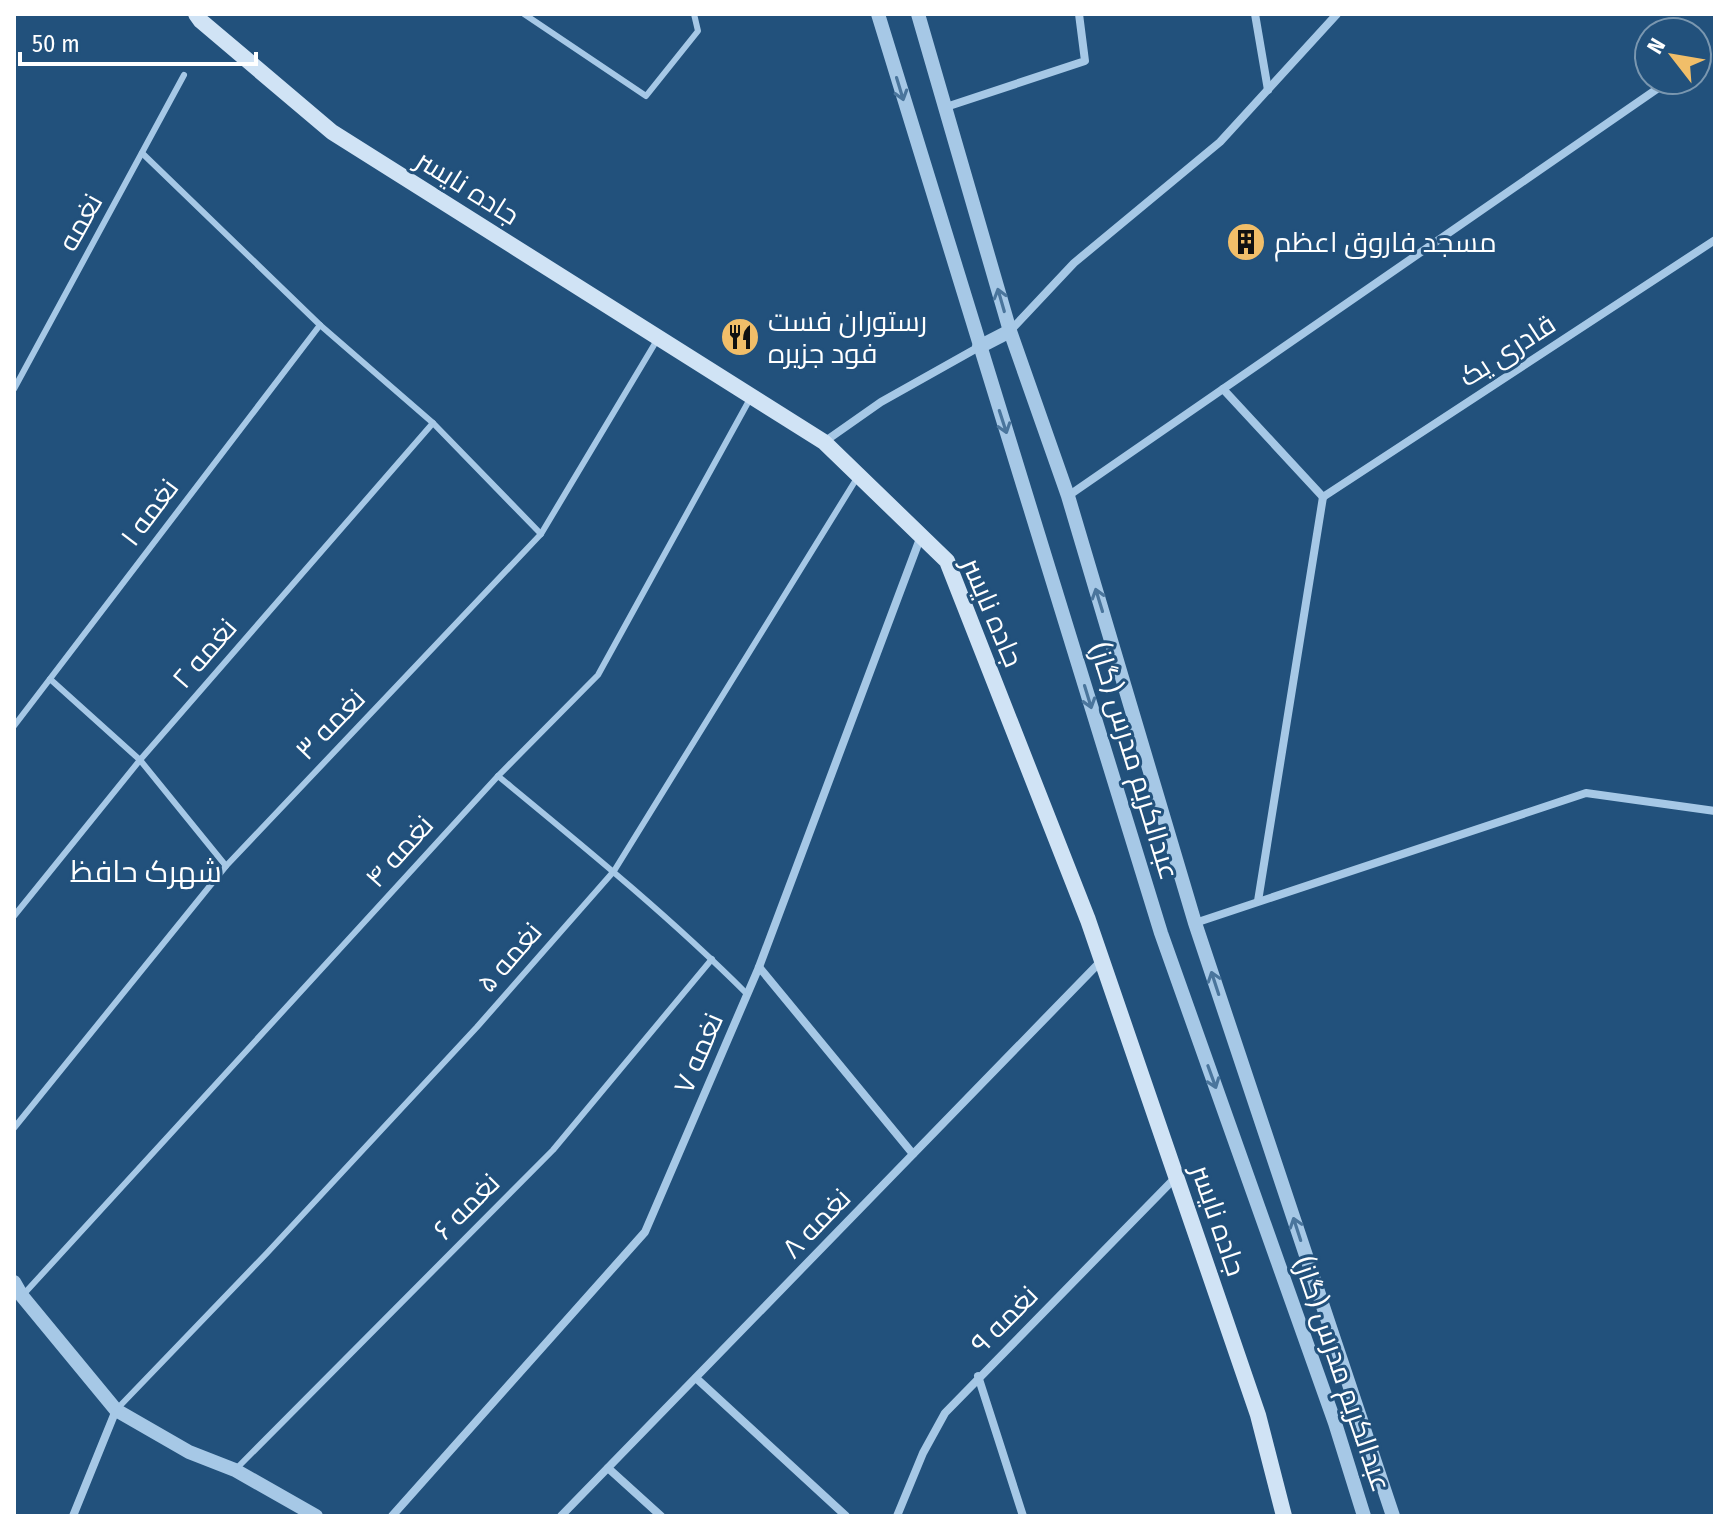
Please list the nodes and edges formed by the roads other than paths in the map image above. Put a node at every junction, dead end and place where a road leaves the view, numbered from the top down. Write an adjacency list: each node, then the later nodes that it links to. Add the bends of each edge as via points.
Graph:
1 (524, 14): 2 (lane, via 646,96 698,31)
2 (694, 14)
3 (878, 14): 18 (street, عبدالکریم مدرس (گاز), one-way to 18)
4 (918, 14): 12 (street, عبدالکریم مدرس (گاز))
5 (1079, 14): 12 (street, via 1085,61)
6 (1255, 14): 10 (street)
7 (1337, 14): 10 (street)
8 (201, 16): 17 (main road, جاده نایسر, via 332,132)
9 (184, 75): 13 (lane, نغمه)
10 (1268, 90): 16 (street, via 1220,142 1074,263)
11 (1647, 96): 20 (street)
12 (946, 107): 16 (street, عبدالکریم مدرس (گاز), one-way to 12)
13 (142, 153): 15 (lane); 19 (lane, نغمه)
14 (1715, 240): 26 (street, قادری یک)
15 (320, 325): 22 (lane); 29 (lane, نغمه ۱)
16 (1010, 331): 18 (street); 25 (street, عبدالکریم مدرس (گاز))
17 (659, 338): 21 (main road, جاده نایسر); 27 (lane, نغمه ۳)
18 (979, 347): 23 (street, via 881,402); 62 (street, عبدالکریم مدرس (گاز), one-way to 62, via 1161,933)
19 (14, 389)
20 (1223, 389): 25 (street); 26 (street)
21 (752, 396): 23 (main road, جاده نایسر); 32 (lane, نغمه ۴, via 598,675)
22 (433, 423): 27 (lane); 31 (lane, نغمه ۲)
23 (824, 442): 24 (main road, جاده نایسر)
24 (859, 474): 28 (main road, جاده نایسر); 35 (lane, نغمه ۵)
25 (1068, 496): 38 (street, عبدالکریم مدرس (گاز), one-way to 25)
26 (1323, 497): 36 (street)
27 (541, 534): 34 (lane, نغمه ۳)
28 (922, 535): 40 (main road, جاده نایسر, via 947,561); 41 (street, نغمه ۷)
29 (50, 679): 30 (lane, نغمه ۱); 31 (lane)
30 (14, 726)
31 (140, 760): 34 (lane); 37 (lane, نغمه ۲)
32 (498, 776): 35 (lane); 47 (lane, نغمه ۴)
33 (1715, 811): 36 (street, via 1586,793)
34 (226, 866): 43 (lane, نغمه ۳)
35 (614, 871): 39 (lane); 50 (lane, نغمه ۵, via 477,1027)
36 (1258, 901): 38 (street)
37 (14, 916)
38 (1195, 923): 63 (street, عبدالکریم مدرس (گاز), one-way to 38)
39 (712, 959): 42 (lane); 52 (lane, نغمه ۶, via 553,1150)
40 (1101, 960): 44 (street, نغمه ۸); 45 (main road, جاده نایسر)
41 (759, 967): 42 (street, نغمه ۷); 44 (street)
42 (747, 994): 55 (street, نغمه ۷, via 645,1232)
43 (14, 1128)
44 (913, 1154): 49 (street, نغمه ۸)
45 (1176, 1176): 48 (street, نغمه ۹); 61 (main road, جاده نایسر, via 1258,1415)
46 (14, 1282): 47 (street)
47 (22, 1296): 50 (street)
48 (978, 1376): 59 (street, نغمه ۹, via 945,1413); 60 (street)
49 (696, 1378): 51 (street, نغمه ۸); 58 (street)
50 (116, 1410): 52 (street, via 189,1452); 53 (street)
51 (608, 1468): 56 (street, نغمه ۸); 57 (street)
52 (235, 1470): 54 (street)
53 (73, 1516)
54 (316, 1516)
55 (392, 1516)
56 (561, 1516)
57 (661, 1516)
58 (846, 1516)
59 (897, 1516)
60 (1023, 1516)
61 (1284, 1516)
62 (1364, 1516)
63 (1393, 1516)

